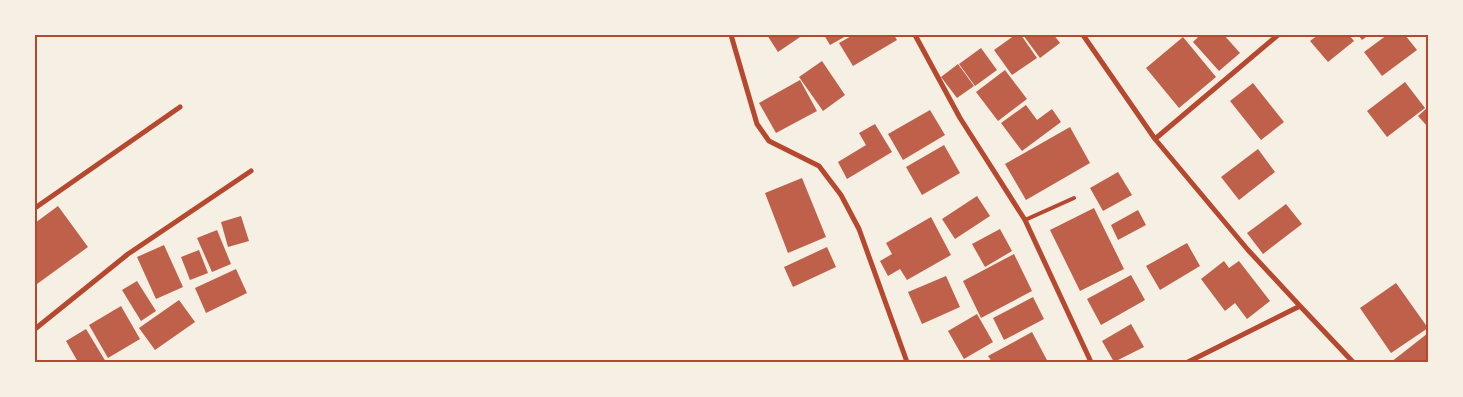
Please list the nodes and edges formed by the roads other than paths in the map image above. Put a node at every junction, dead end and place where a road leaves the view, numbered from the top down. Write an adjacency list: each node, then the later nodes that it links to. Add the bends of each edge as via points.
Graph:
1 (731, 35): 13 (street, via 757,124 769,141 819,166 841,195 859,229)
2 (915, 35): 10 (street, via 960,118)
3 (1083, 35): 6 (street)
4 (1277, 36): 6 (street)
5 (180, 107): 9 (street)
6 (1155, 140): 11 (street)
7 (251, 171): 12 (street, via 128,254)
8 (1074, 198): 10 (lane)
9 (35, 208)
10 (1025, 220): 14 (street)
11 (1300, 306): 15 (street); 16 (street)
12 (35, 329)
13 (907, 362)
14 (1091, 362)
15 (1188, 362)
16 (1354, 362)

